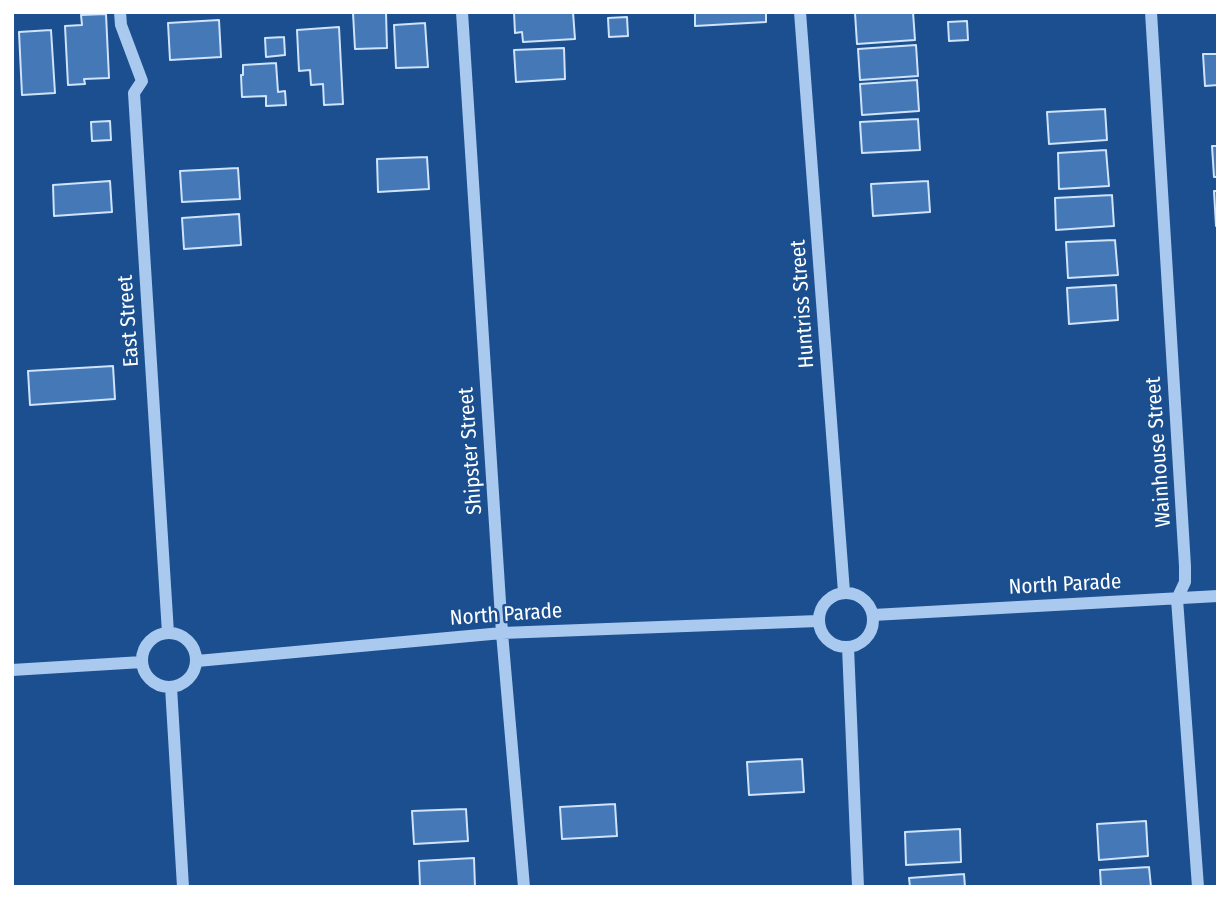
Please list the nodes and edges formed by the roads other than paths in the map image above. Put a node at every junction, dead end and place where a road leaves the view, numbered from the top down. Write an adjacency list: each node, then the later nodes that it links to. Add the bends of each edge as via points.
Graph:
1 (120, 12): 10 (street, East Street, via 142,81 134,93)
2 (462, 12): 11 (street, Shipster Street)
3 (800, 12): 5 (street, Huntriss Street)
4 (1151, 12): 7 (street, Wainhouse Street, via 1185,566 1185,582)
5 (844, 592): 8 (street, via 855,593); 9 (street, via 828,598)
6 (1218, 596): 7 (street, North Parade)
7 (1177, 599): 8 (street, North Parade); 20 (street, Wainhouse Street)
8 (873, 615): 12 (street, via 872,629 862,642)
9 (818, 621): 11 (street, North Parade); 12 (street, via 821,633 833,644)
10 (168, 633): 13 (street, via 191,643); 14 (street, via 154,638)
11 (502, 633): 13 (street, North Parade); 18 (street, Shipster Street)
12 (848, 648): 19 (street)
13 (197, 661): 16 (street, via 184,683)
14 (142, 662): 15 (street); 16 (street, via 149,678)
15 (12, 670)
16 (171, 687): 17 (street)
17 (183, 887)
18 (524, 887)
19 (858, 887)
20 (1198, 887)

